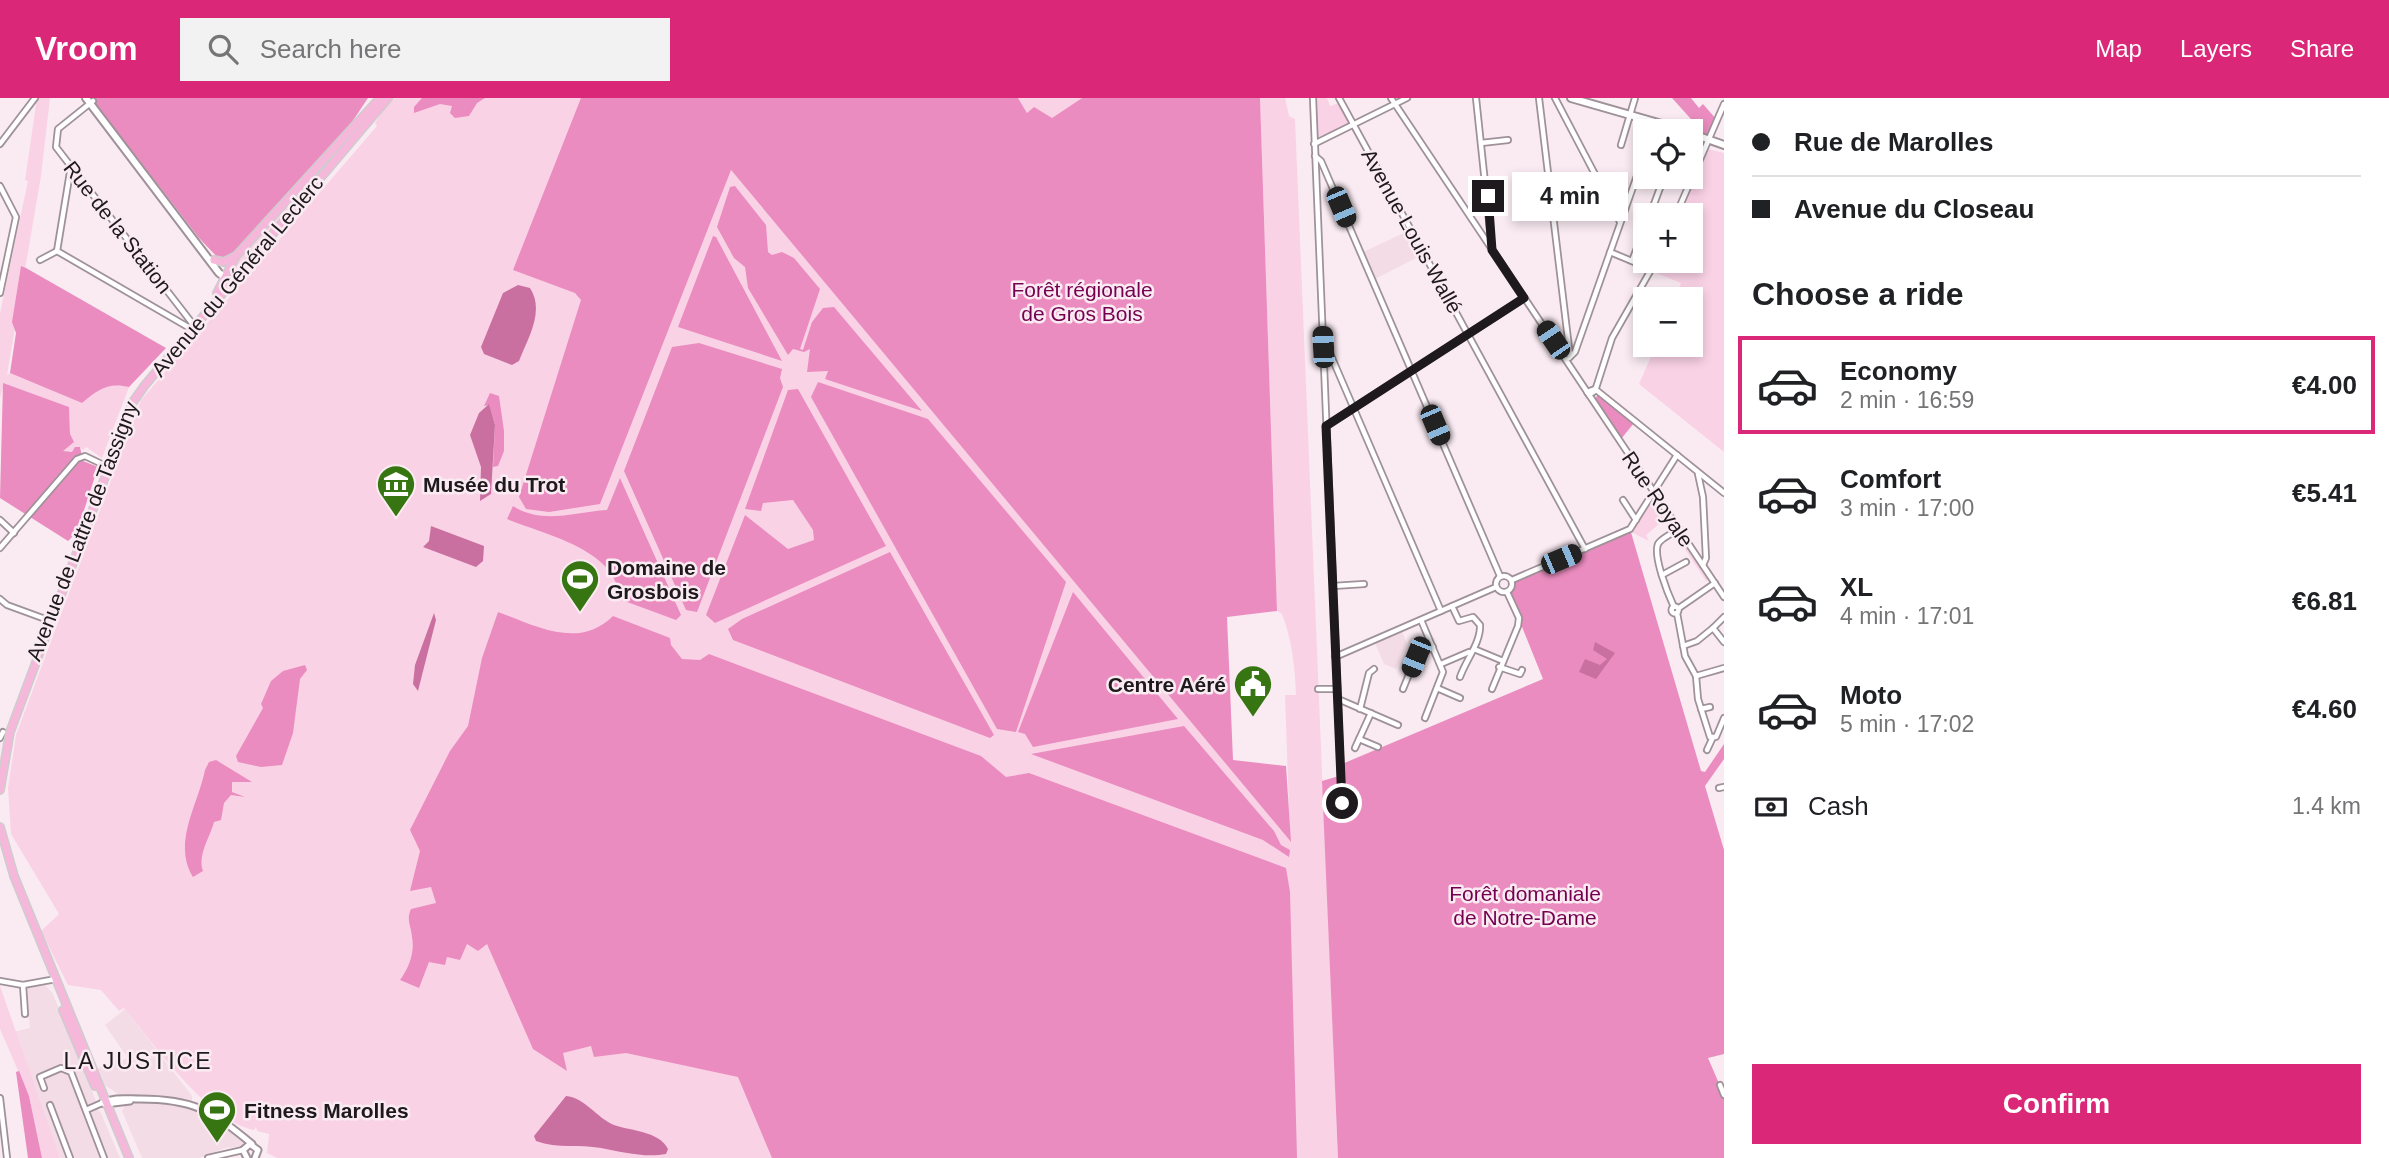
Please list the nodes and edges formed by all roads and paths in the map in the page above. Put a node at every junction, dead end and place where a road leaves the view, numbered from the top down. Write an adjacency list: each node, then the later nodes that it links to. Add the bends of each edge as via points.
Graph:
1 (35, 98): 23 (street)
2 (380, 98): 36 (main road, Avenue de Lattre de Tassigny)
3 (388, 98): 41 (main road, Avenue du Général Leclerc)
4 (1313, 98): 24 (street)
5 (1339, 98): 18 (street, Avenue Louis Wallé)
6 (1391, 98): 14 (street, Rue Royale)
7 (1407, 98): 14 (street)
8 (1476, 98): 22 (street)
9 (1539, 98): 47 (street)
10 (1555, 98): 32 (street)
11 (1572, 98): 16 (main road)
12 (1635, 98): 16 (street)
13 (90, 100): 28 (street, Rue de la Station, via 58,129 56,147); 38 (main road)
14 (1395, 104): 18 (street); 33 (street, Rue Royale)
15 (1724, 104): 20 (street)
16 (1631, 115): 17 (main road); 25 (street)
17 (1645, 119)
18 (1354, 125): 24 (street); 45 (street, Avenue Louis Wallé)
19 (1703, 136): 20 (main road)
20 (1708, 138): 26 (main road); 31 (street)
21 (1508, 139): 22 (street)
22 (1481, 143): 33 (street)
23 (0, 144)
24 (1314, 144): 27 (street)
25 (1621, 145)
26 (1724, 145)
27 (1315, 156): 46 (street); 48 (street)
28 (71, 166): 34 (street); 44 (street, Rue de la Station)
29 (0, 186): 42 (street, via 16,219)
30 (1633, 187): 32 (street)
31 (1681, 203)
32 (1620, 223): 35 (street)
33 (1492, 250): 43 (street, Rue Royale)
34 (57, 251): 37 (street); 44 (street)
35 (1610, 252): 39 (street); 47 (street, via 1575,352)
36 (236, 256): 38 (main road, via 225,262); 41 (main road, Avenue de Lattre de Tassigny)
37 (40, 260)
38 (213, 261): 41 (main road)
39 (1632, 261)
40 (1649, 273): 49 (street, via 1612,338)
41 (227, 278): 44 (main road, Avenue de Lattre de Tassigny); 53 (main road, Avenue du Général Leclerc, via 141,389)
42 (0, 293)
43 (1524, 298): 45 (street); 47 (street, Rue Royale)
44 (190, 325): 53 (main road, Avenue de Lattre de Tassigny, via 136,392)
45 (1469, 335): 48 (street); 63 (street, Avenue Louis Wallé)
46 (1323, 347): 50 (street, via 1328,348); 51 (street)
47 (1568, 358): 49 (street, Rue Royale)
48 (1412, 372): 50 (street); 67 (street)
49 (1591, 393): 52 (street); 55 (street, Rue Royale)
50 (1354, 409): 51 (street); 78 (street)
51 (1326, 426): 71 (street)
52 (1677, 455): 54 (street); 55 (street)
53 (106, 467): 60 (street, via 85,456 77,458); 80 (main road, Avenue de Lattre de Tassigny); 120 (main road, via 10,732)
54 (1698, 473): 56 (street); 65 (street, via 1703,497)
55 (1653, 491): 59 (street); 65 (street, Rue Royale)
56 (1724, 493)
57 (1623, 500): 59 (street)
58 (0, 520): 60 (street)
59 (1636, 520): 63 (street, via 1630,529)
60 (14, 533): 62 (street)
61 (1672, 533): 66 (street, via 1658,545)
62 (0, 548)
63 (1585, 549): 68 (street)
64 (1686, 562): 66 (street)
65 (1703, 565): 69 (street, Rue Royale)
66 (1662, 575): 77 (street)
67 (1500, 576): 68 (street); 72 (street)
68 (1511, 580): 73 (street)
69 (1715, 583): 74 (street, Rue Royale); 77 (street)
70 (1364, 584): 71 (street)
71 (1333, 586): 87 (street)
72 (1496, 587): 73 (street); 76 (street)
73 (1507, 592): 89 (street, via 1519,618)
74 (1724, 597)
75 (0, 600): 80 (street)
76 (1452, 606): 78 (street); 86 (street, via 1459,621 1477,620 1480,635)
77 (1677, 609): 84 (street)
78 (1441, 611): 81 (street)
79 (1724, 617): 82 (street)
80 (48, 620): 119 (main road, Avenue de Lattre de Tassigny)
81 (1421, 620): 85 (street); 87 (street)
82 (1713, 628): 83 (street); 84 (street)
83 (1724, 642)
84 (1683, 646): 96 (street)
85 (1433, 648): 90 (street); 100 (street, via 1416,657)
86 (1472, 650): 88 (street); 89 (street); 91 (street)
87 (1335, 657): 99 (street)
88 (1453, 659): 90 (street); 91 (street)
89 (1503, 661): 92 (street)
90 (1441, 664): 98 (street)
91 (1465, 665): 97 (street)
92 (1499, 667): 95 (street, via 1520,674); 102 (street)
93 (1724, 668): 96 (street)
94 (1374, 669): 106 (street)
95 (1522, 670)
96 (1696, 676): 107 (street)
97 (1460, 677)
98 (1437, 688): 103 (street); 109 (street)
99 (1336, 689): 101 (street); 104 (street)
100 (1403, 689)
101 (1318, 690)
102 (1492, 690)
103 (1460, 698)
104 (1338, 699): 106 (street); 121 (street)
105 (1710, 706): 107 (street)
106 (1360, 709): 108 (street)
107 (1700, 709): 113 (street)
108 (1371, 713): 111 (street); 115 (street)
109 (1425, 718)
110 (1724, 718): 113 (street)
111 (1398, 725)
112 (3, 732): 114 (street)
113 (1713, 737): 118 (street)
114 (0, 738)
115 (1359, 739): 116 (street); 117 (street)
116 (1378, 747)
117 (1355, 748)
118 (1707, 750)
119 (0, 754)
120 (0, 790)
121 (1342, 803)
122 (0, 827): 124 (main road, via 10,868)
123 (0, 851): 124 (main road)
124 (54, 980): 126 (street); 133 (main road); 133 (main road, via 68,1022)
125 (0, 981): 126 (street)
126 (23, 985): 127 (street)
127 (25, 1014)
128 (1720, 1085): 130 (street)
129 (44, 1088): 136 (street, via 40,1077 68,1069)
130 (1724, 1095)
131 (0, 1098): 138 (street)
132 (140, 1099): 133 (street); 134 (street); 139 (street, via 193,1104 232,1130)
133 (106, 1101): 134 (street); 136 (street); 137 (main road); 144 (main road)
134 (120, 1103): 137 (street)
135 (50, 1105): 142 (street)
136 (86, 1110): 143 (street)
137 (114, 1120): 144 (main road)
138 (2, 1130): 141 (street)
139 (246, 1152): 140 (street, via 257,1149); 145 (street)
140 (257, 1157)
141 (7, 1158)
142 (70, 1158)
143 (104, 1158)
144 (127, 1158)
145 (208, 1158)

